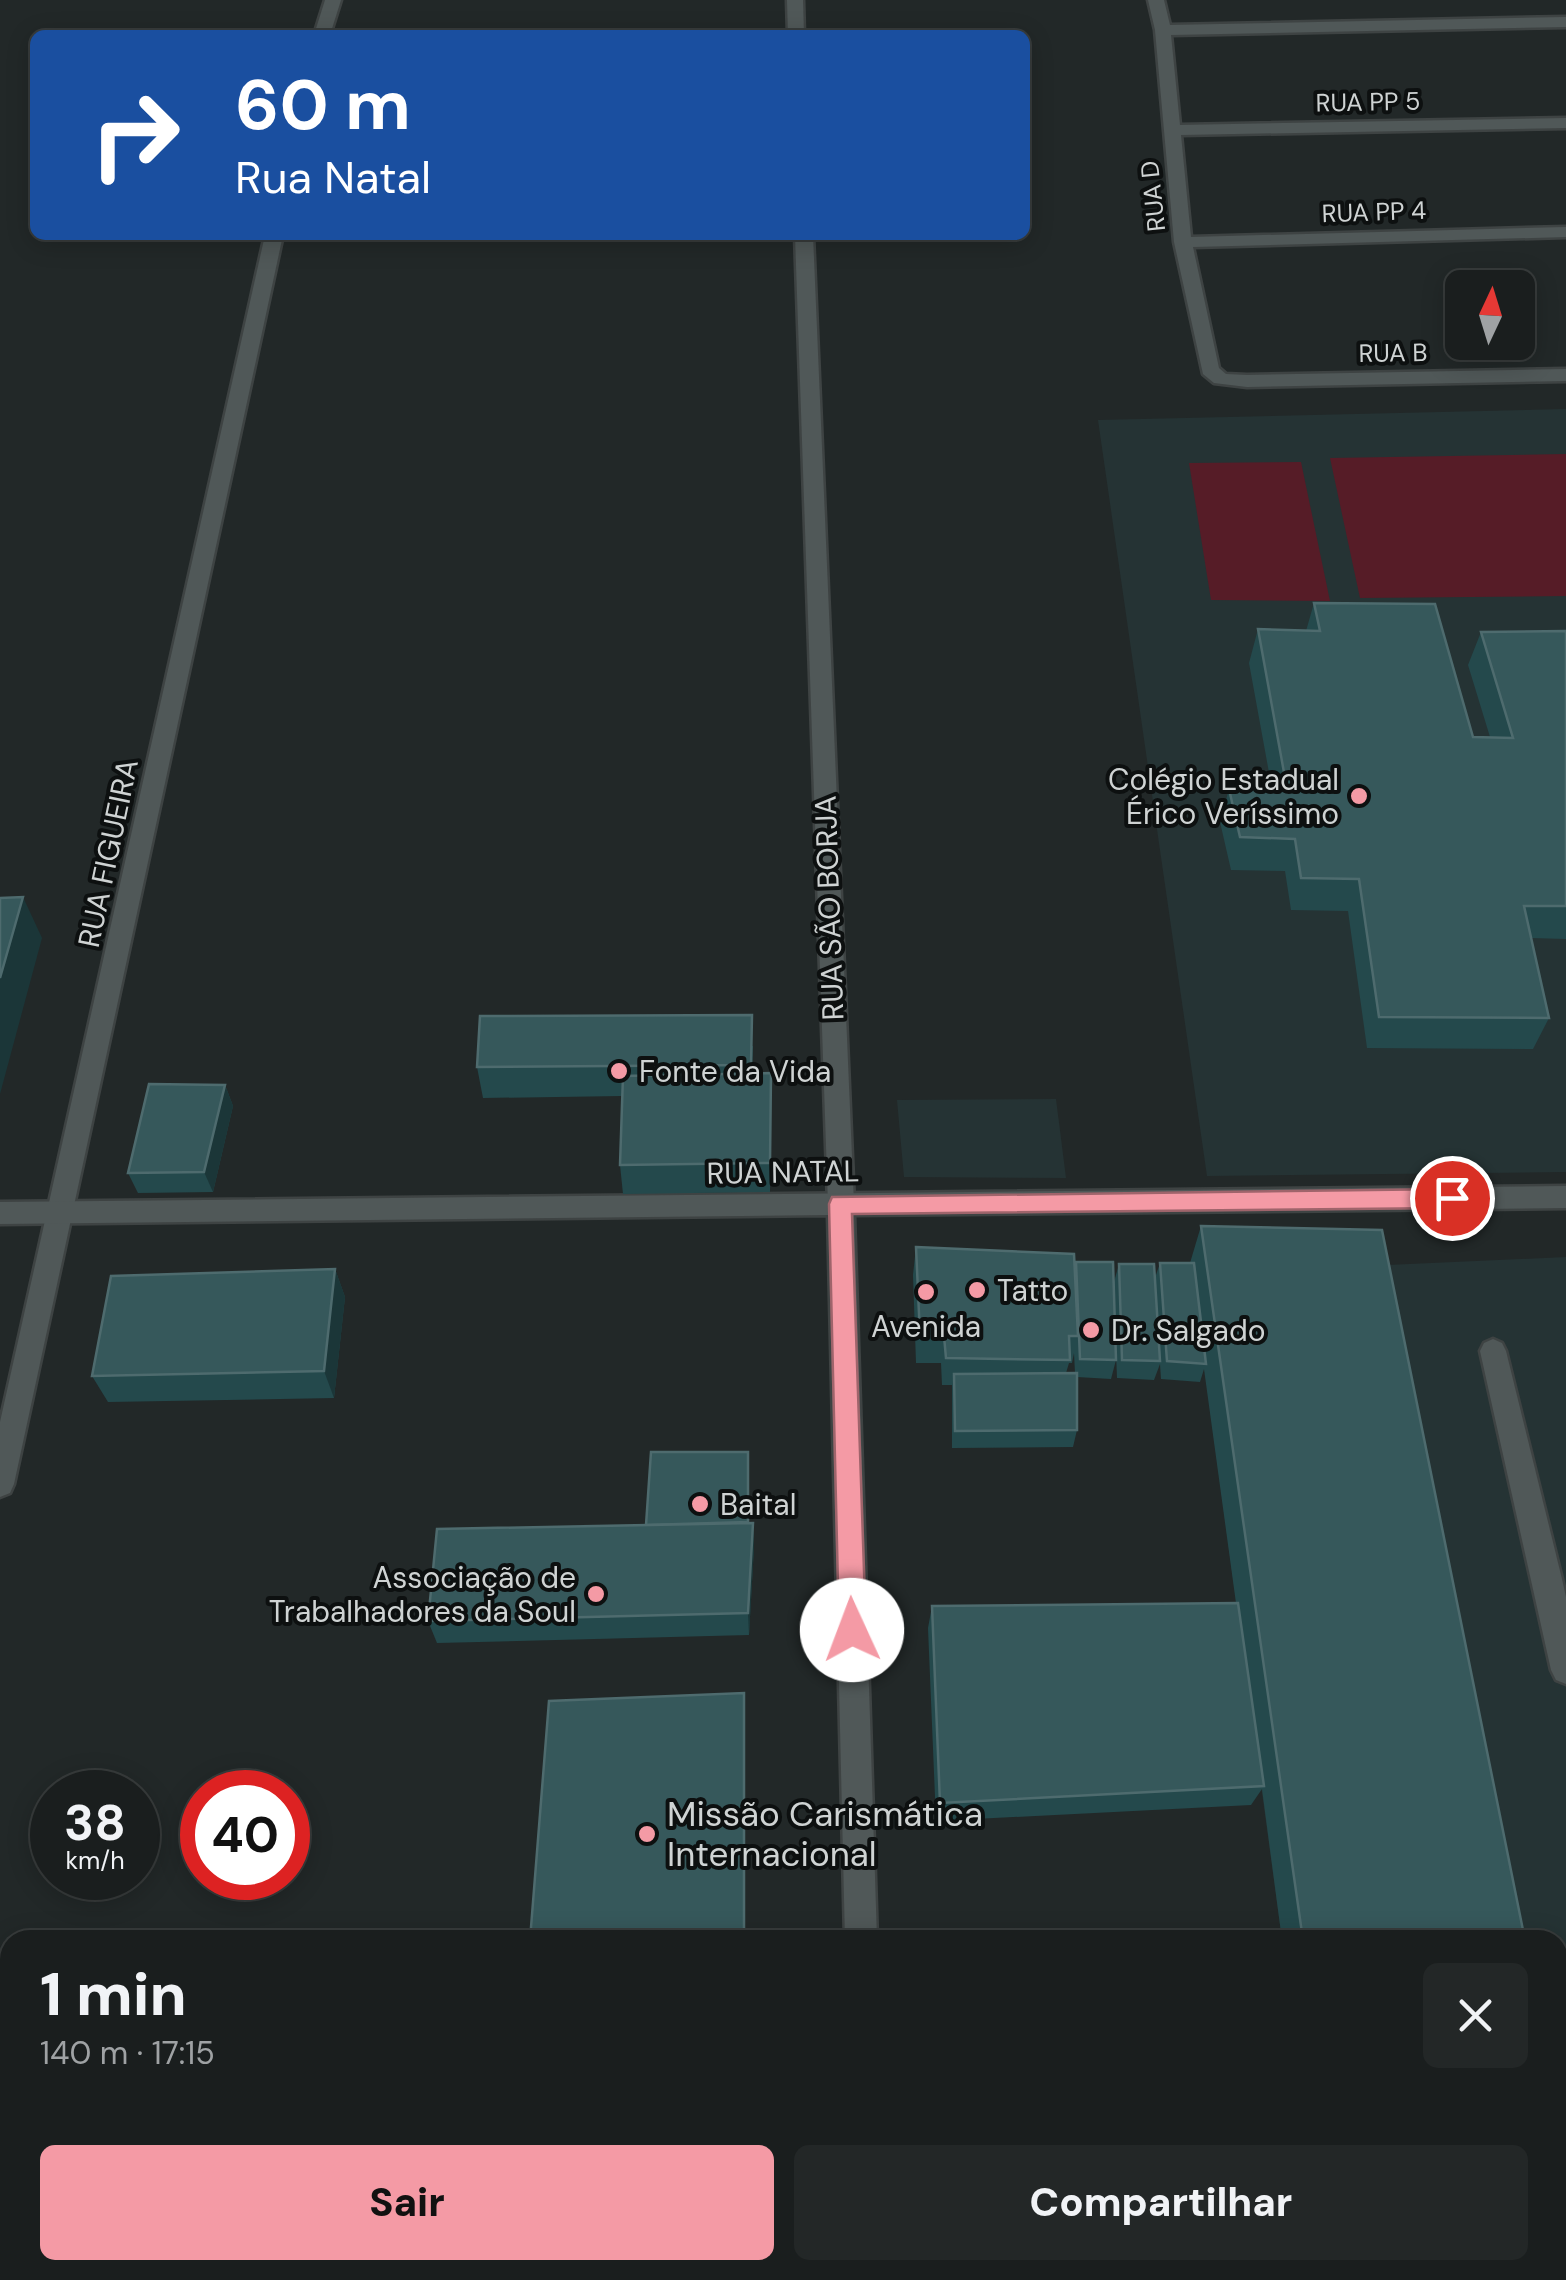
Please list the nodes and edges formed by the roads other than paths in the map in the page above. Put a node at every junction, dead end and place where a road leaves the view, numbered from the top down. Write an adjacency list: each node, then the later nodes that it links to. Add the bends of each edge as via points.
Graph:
1 (332, 0): 5 (street)
2 (795, 0): 6 (street)
3 (1156, 0): 7 (street, RUA D)
4 (1566, 22): 7 (street)
5 (323, 30)
6 (796, 30)
7 (1163, 30): 9 (street, RUA D)
8 (1566, 124): 9 (street, RUA PP 5)
9 (1171, 130): 13 (street, RUA D)
10 (1566, 232): 13 (street, RUA PP 4)
11 (273, 240): 18 (street, RUA FIGUEIRA)
12 (804, 240): 17 (street, RUA SÃO BORJA)
13 (1184, 242): 15 (street, RUA D, via 1210,370)
14 (1566, 376): 15 (street, RUA B)
15 (1221, 379)
16 (1566, 1197): 17 (street, RUA NATAL)
17 (840, 1204): 18 (street, RUA NATAL); 24 (street, RUA SÃO BORJA)
18 (60, 1212): 19 (street, RUA NATAL); 21 (street, RUA FIGUEIRA)
19 (0, 1213)
20 (1492, 1351): 22 (street)
21 (0, 1484)
22 (1557, 1578): 23 (street)
23 (1566, 1670)
24 (861, 1930)

